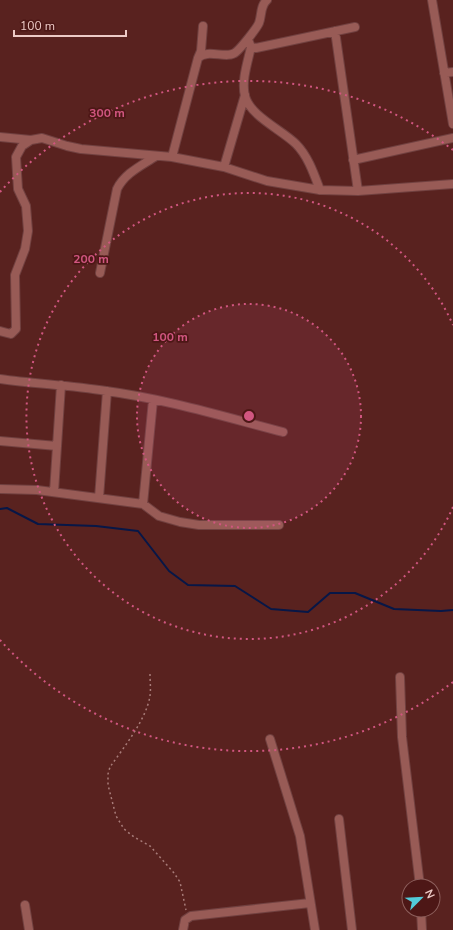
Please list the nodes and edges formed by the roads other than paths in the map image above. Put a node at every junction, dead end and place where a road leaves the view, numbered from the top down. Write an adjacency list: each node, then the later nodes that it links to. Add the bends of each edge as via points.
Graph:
1 (267, 0): 6 (street, via 263,5 259,23)
2 (432, 0): 10 (street)
3 (203, 26): 8 (street)
4 (355, 27): 5 (street)
5 (335, 31): 7 (street); 18 (street)
6 (248, 38): 7 (street); 8 (street, via 233,54 202,54)
7 (251, 47): 11 (street)
8 (198, 58): 17 (street)
9 (453, 72): 10 (street)
10 (444, 73): 12 (street)
11 (244, 96): 19 (street); 21 (street, via 256,113 284,133 303,152)
12 (453, 124)
13 (0, 137): 15 (street)
14 (453, 138): 18 (street)
15 (31, 140): 16 (street, via 42,138 81,149); 24 (street, via 22,146 16,157 18,188 26,206 28,231 25,249 15,275 16,329 11,334)
16 (156, 156): 17 (street); 23 (street, via 129,174 117,189)
17 (172, 157): 19 (street)
18 (353, 160): 22 (street)
19 (224, 167): 21 (street, via 267,181)
20 (453, 184): 22 (street)
21 (320, 190): 22 (street)
22 (358, 191)
23 (100, 273)
24 (0, 331)
25 (0, 378): 26 (street)
26 (61, 385): 27 (street); 31 (street)
27 (107, 391): 28 (street); 34 (street)
28 (153, 400): 29 (street); 35 (street)
29 (283, 432)
30 (0, 441): 31 (street)
31 (57, 446): 33 (street)
32 (0, 489): 33 (street)
33 (54, 492): 34 (street)
34 (99, 498): 35 (street)
35 (143, 504): 36 (street, via 159,516 180,522)
36 (279, 525)
37 (400, 677): 40 (street, via 402,737)
38 (270, 739): 41 (street, via 300,836)
39 (339, 819): 47 (street)
40 (419, 878)
41 (310, 903): 45 (street, via 187,918); 46 (street)
42 (26, 905): 44 (street)
43 (421, 918): 48 (street)
44 (29, 930)
45 (184, 930)
46 (315, 930)
47 (352, 930)
48 (422, 930)

